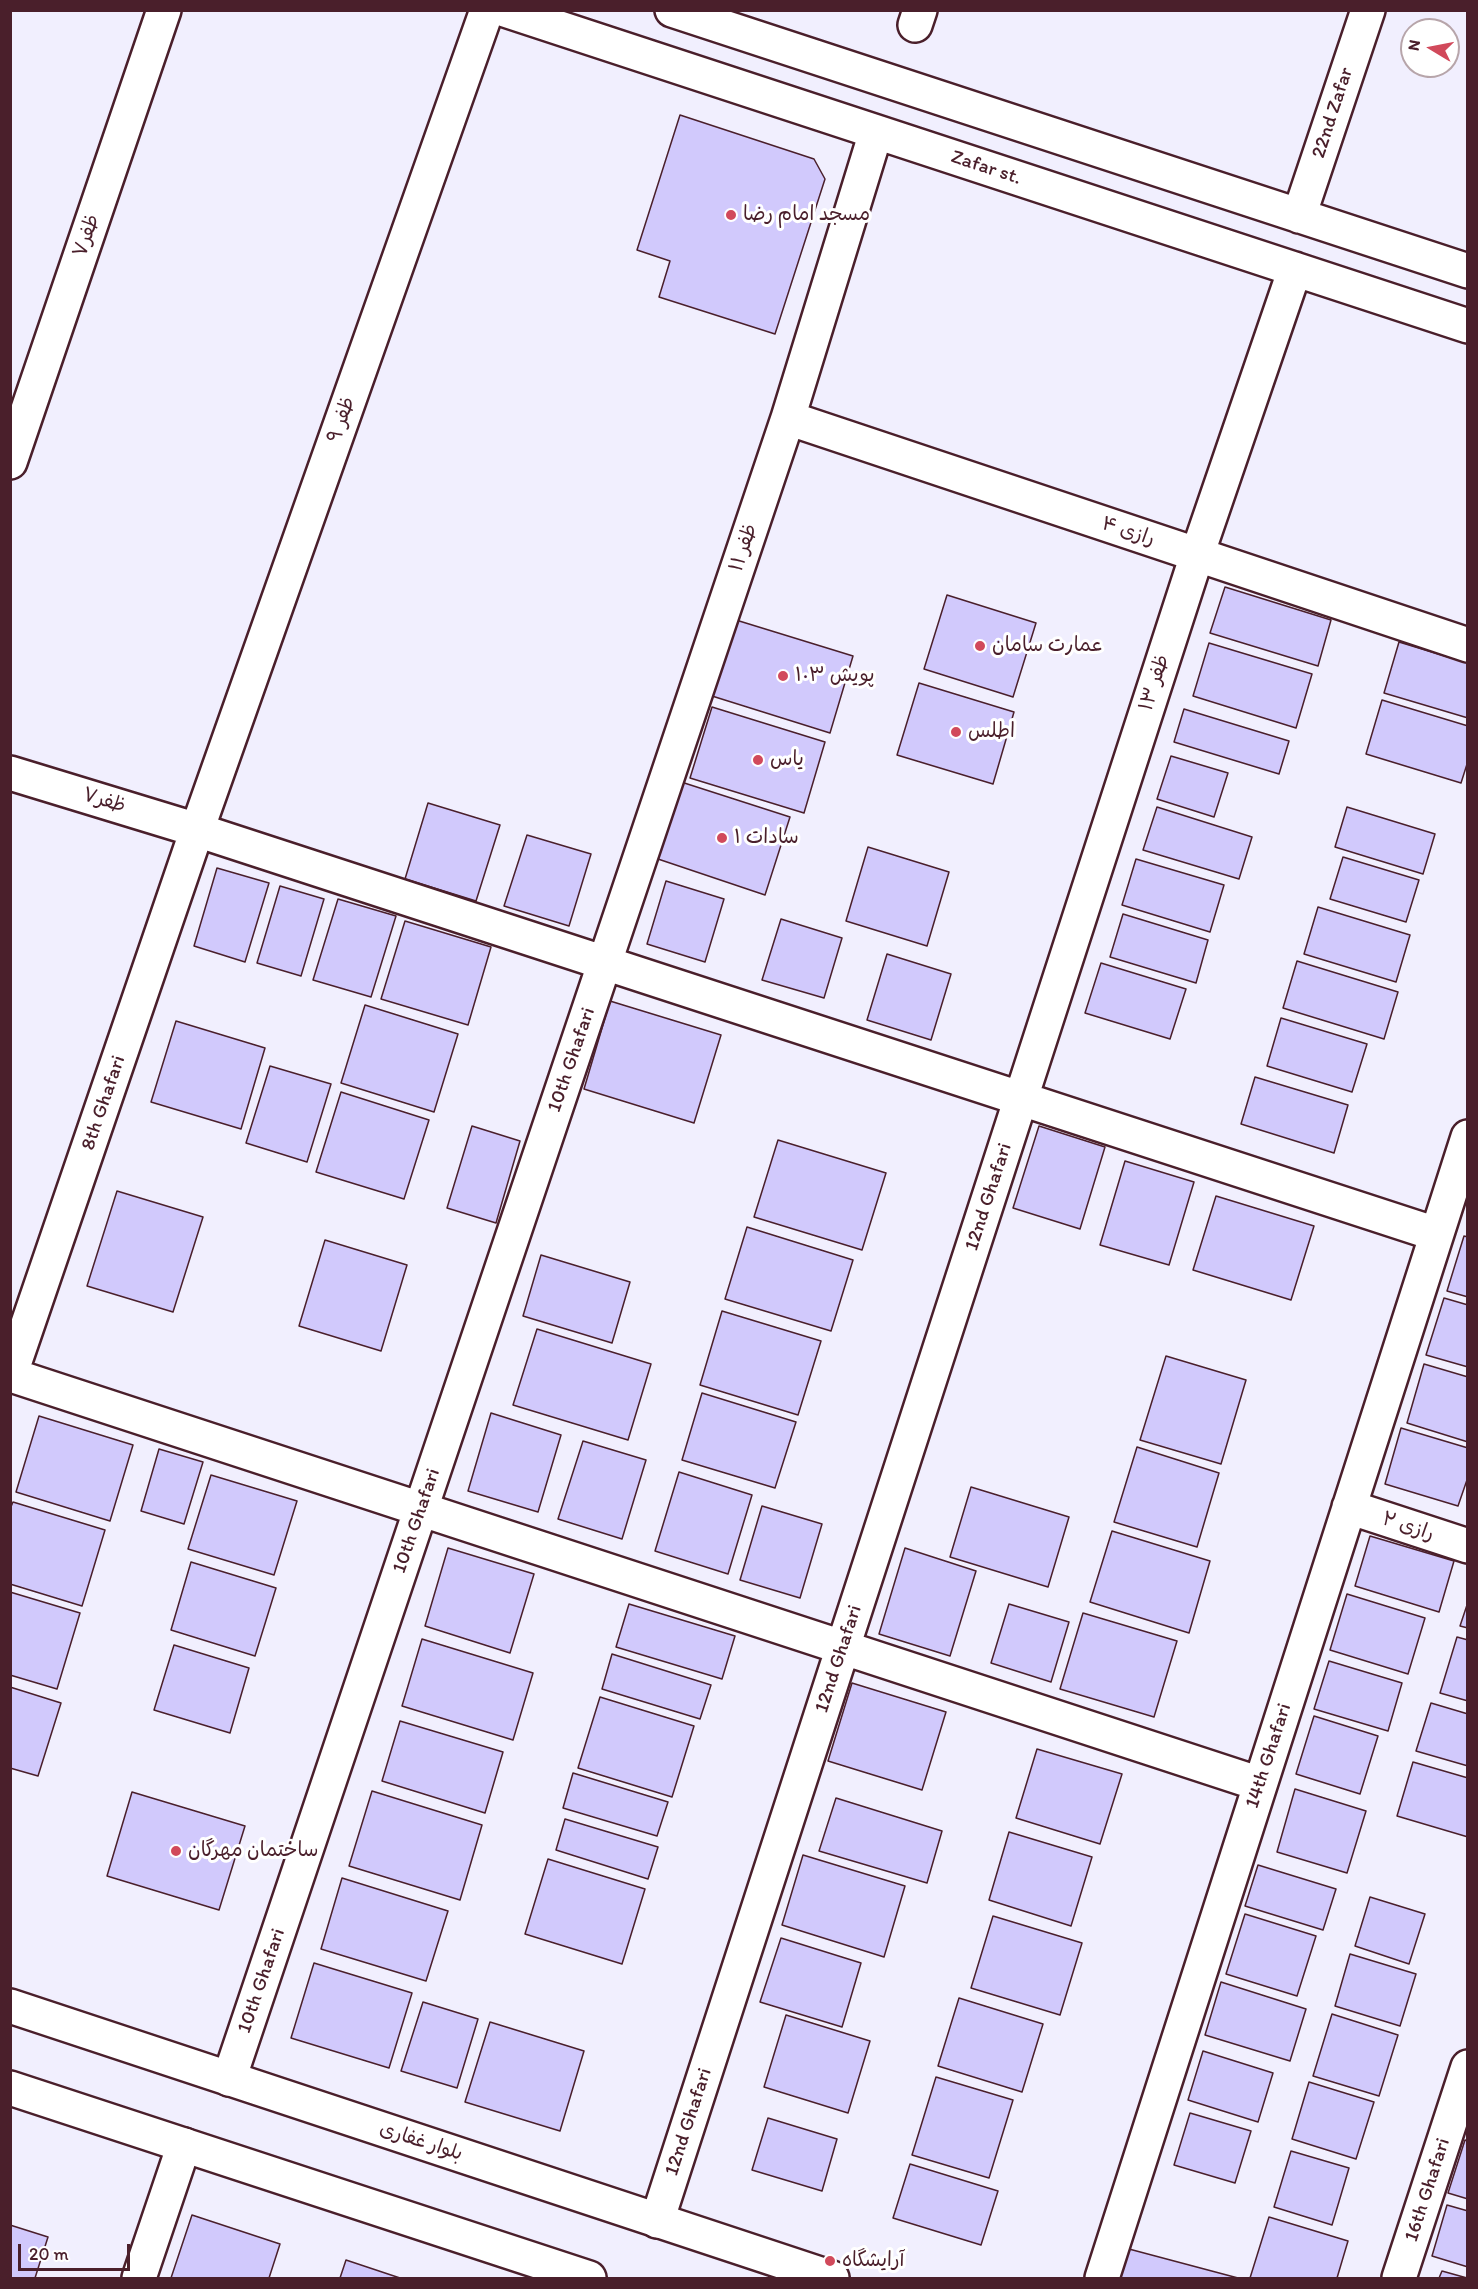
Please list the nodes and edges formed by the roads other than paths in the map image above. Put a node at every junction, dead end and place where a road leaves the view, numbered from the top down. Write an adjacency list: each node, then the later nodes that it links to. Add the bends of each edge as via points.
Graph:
1 (164, 10): 12 (street, ظفر۷)
2 (486, 10): 16 (street, ظفر ۹)
3 (505, 10): 6 (street, Zafar st.)
4 (672, 10): 7 (street)
5 (1368, 10): 7 (street, 22nd Zafar)
6 (876, 132): 8 (street, Zafar st.); 11 (street, ظفر ۱۱)
7 (1299, 216): 9 (street)
8 (1295, 269): 10 (street, Zafar st.); 13 (street, ظفر ۱۳)
9 (1467, 271)
10 (1467, 326)
11 (788, 418): 13 (street, رازی ۴); 17 (street, ظفر ۱۱)
12 (10, 462)
13 (1197, 555): 14 (street, رازی ۴); 18 (street, ظفر ۱۳)
14 (1467, 645)
15 (10, 773): 16 (street, ظفر۷)
16 (197, 830): 17 (street, ظفر۷); 21 (street, 8th Ghafari)
17 (605, 962): 18 (street, ظفر۷); 23 (street, 10th Ghafari)
18 (1021, 1098): 20 (street, ظفر۷); 25 (street, 12nd Ghafari)
19 (1467, 1137): 20 (street, 14th Ghafari)
20 (1436, 1234): 22 (street, 14th Ghafari)
21 (11, 1376): 23 (street)
22 (1349, 1507): 24 (street, رازی ۲); 26 (street, 14th Ghafari)
23 (421, 1509): 25 (street); 29 (street, 10th Ghafari)
24 (1467, 1546)
25 (843, 1647): 26 (street); 32 (street, 12nd Ghafari)
26 (1260, 1784): 37 (street, 14th Ghafari)
27 (10, 2006): 29 (street, بلوار غفاری)
28 (1467, 2067): 38 (street, 16th Ghafari)
29 (229, 2079): 32 (street, بلوار غفاری)
30 (10, 2088): 31 (street)
31 (184, 2145): 33 (street); 34 (street)
32 (657, 2221): 36 (street, بلوار غفاری)
33 (548, 2272): 35 (street)
34 (139, 2278)
35 (589, 2278)
36 (831, 2278)
37 (1102, 2278)
38 (1399, 2278)

